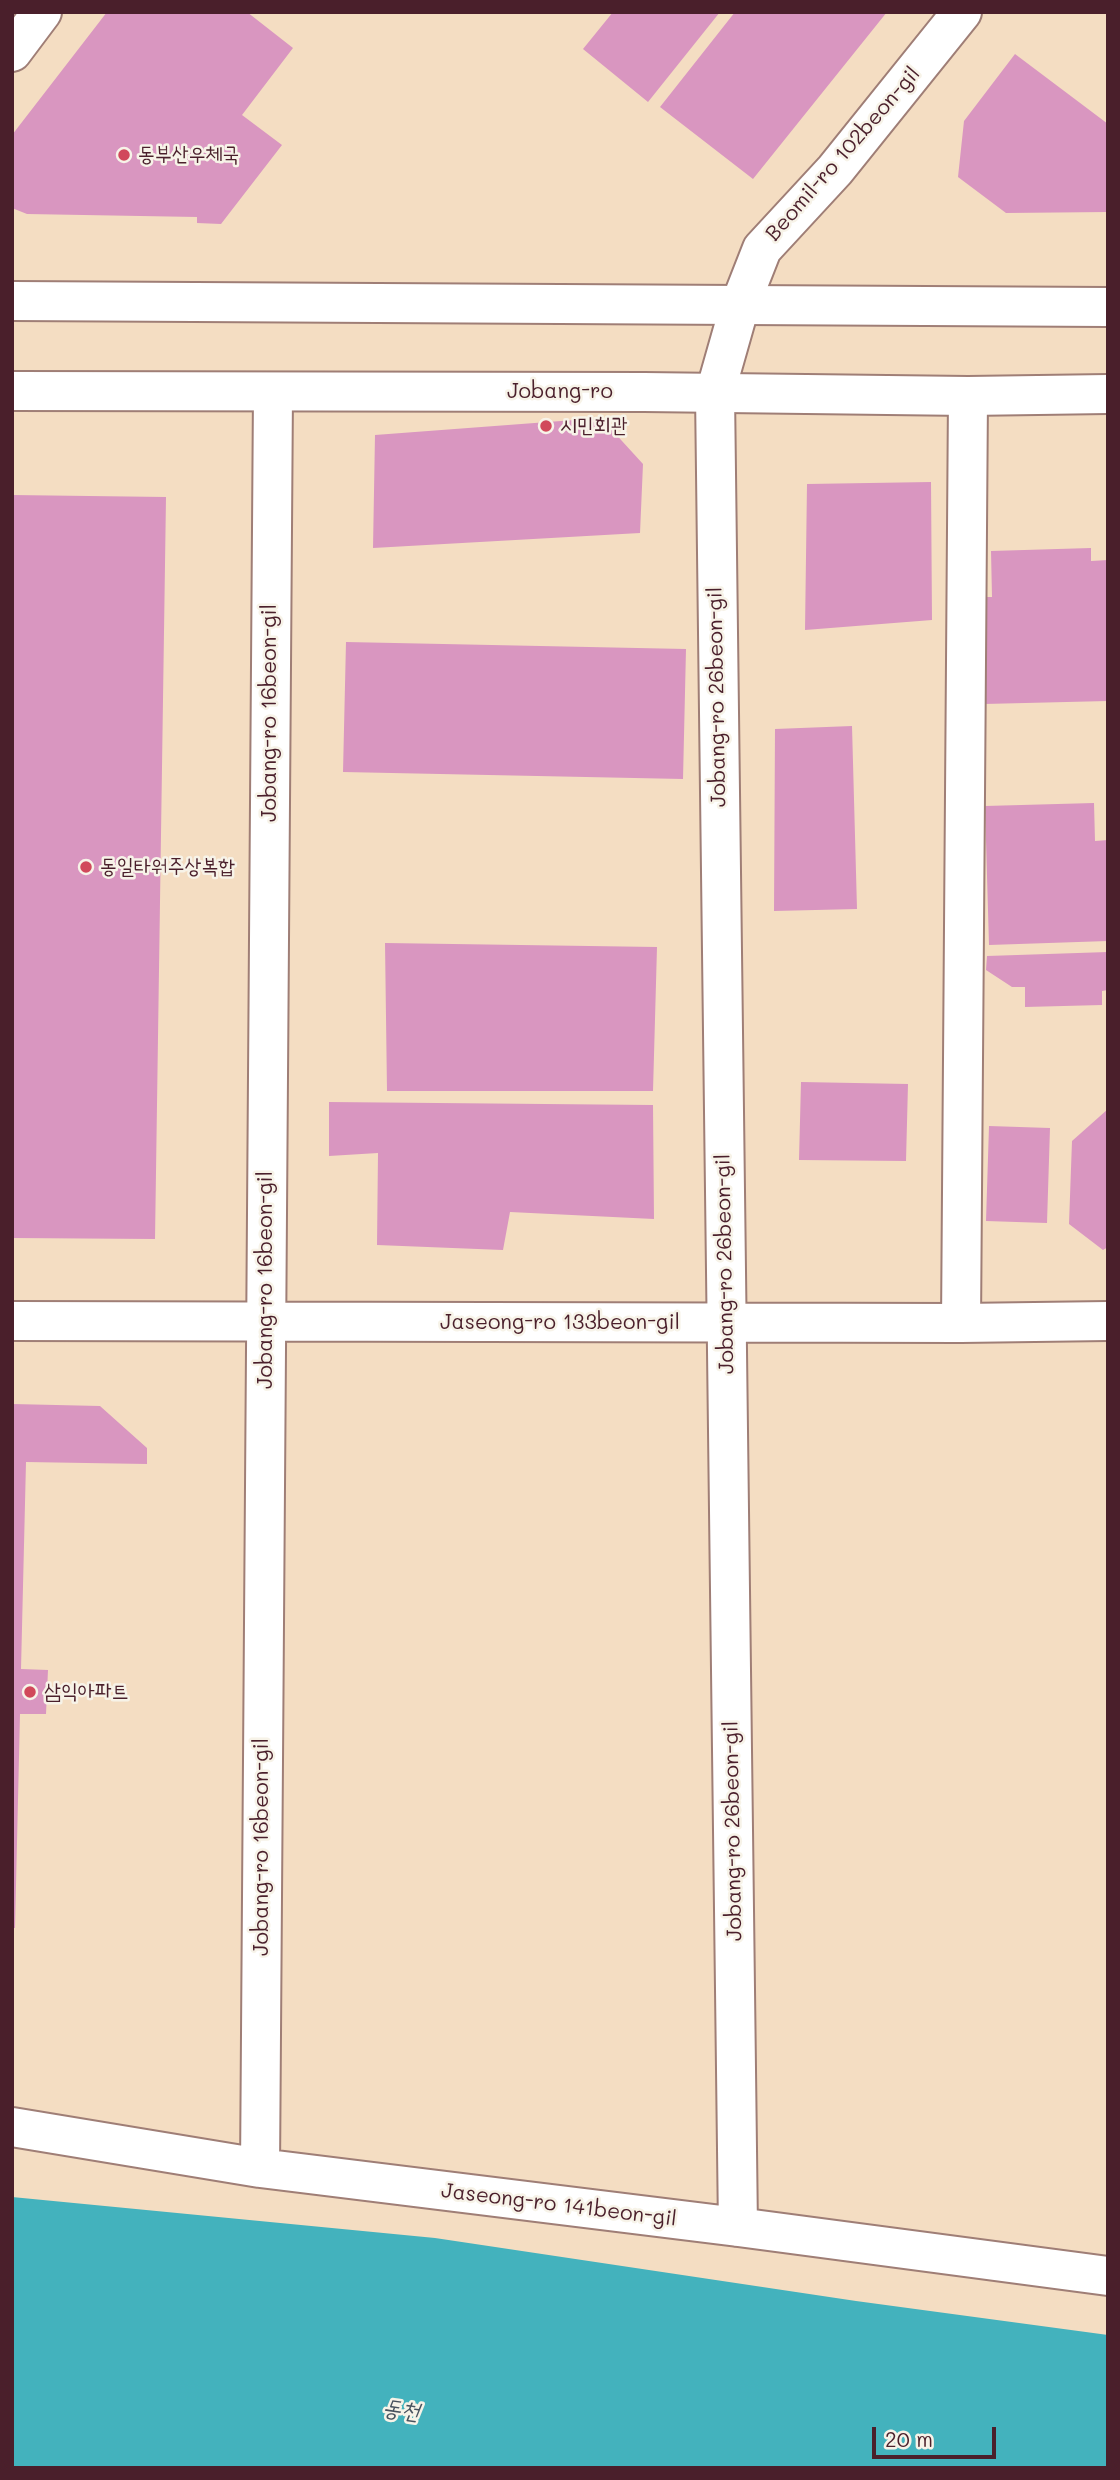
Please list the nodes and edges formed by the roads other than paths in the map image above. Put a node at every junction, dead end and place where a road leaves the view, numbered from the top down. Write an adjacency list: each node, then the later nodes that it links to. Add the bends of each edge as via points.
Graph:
1 (42, 12): 3 (street)
2 (962, 12): 5 (street, Beomil-ro 102beon-gil, via 835,170 762,249)
3 (12, 52)
4 (12, 301): 5 (street)
5 (740, 305): 6 (street); 9 (street, Jobang-ro 26beon-gil)
6 (1108, 307)
7 (12, 391): 8 (street, Jobang-ro)
8 (272, 393): 9 (street, Jobang-ro); 14 (street, Jobang-ro 16beon-gil)
9 (715, 393): 11 (street, Jobang-ro); 15 (street, Jobang-ro 26beon-gil)
10 (1108, 394): 11 (street, Jobang-ro)
11 (968, 396): 16 (street)
12 (12, 1321): 14 (street, Jaseong-ro 133beon-gil)
13 (1108, 1321): 16 (street, Jaseong-ro 133beon-gil)
14 (265, 1322): 15 (street, Jaseong-ro 133beon-gil); 18 (street, Jobang-ro 16beon-gil)
15 (725, 1323): 16 (street, Jaseong-ro 133beon-gil); 19 (street, Jobang-ro 26beon-gil)
16 (961, 1323)
17 (12, 2127): 18 (street, Jaseong-ro 141beon-gil)
18 (260, 2168): 19 (street, Jaseong-ro 141beon-gil)
19 (738, 2227): 20 (street, Jaseong-ro 141beon-gil)
20 (1108, 2276)

